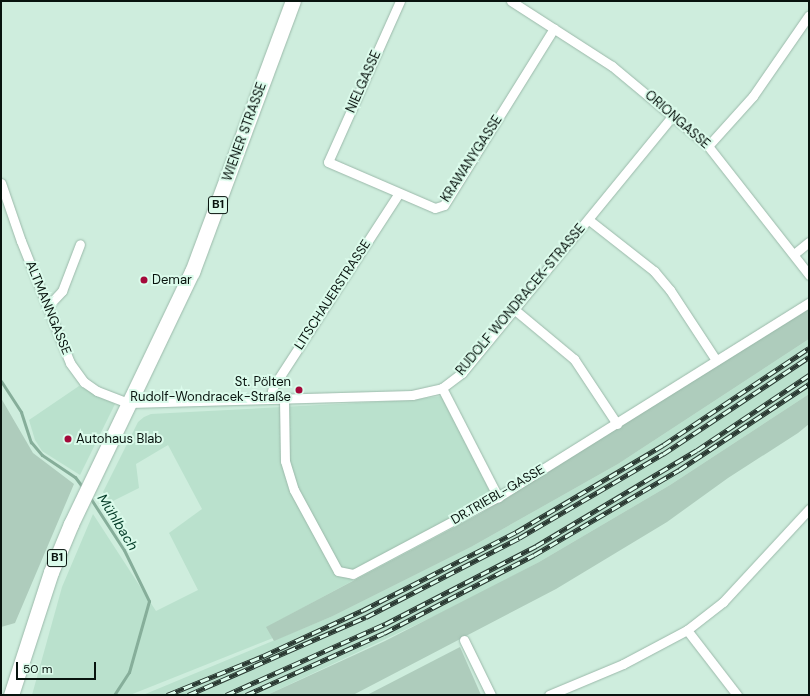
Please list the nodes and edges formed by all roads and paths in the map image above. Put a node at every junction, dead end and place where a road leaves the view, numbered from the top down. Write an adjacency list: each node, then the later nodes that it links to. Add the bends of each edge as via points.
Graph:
1 (293, 1): 23 (main road, WIENER STRASSE / B1, via 192,272)
2 (400, 1): 8 (street, NIELGASSE)
3 (511, 1): 5 (street, ORIONGASSE)
4 (809, 15): 7 (street, via 753,96)
5 (554, 28): 6 (street, ORIONGASSE, via 612,66); 10 (street, KRAWANYGASSE, via 444,205 435,208)
6 (673, 115): 7 (street, ORIONGASSE); 11 (street, RUDOLF WONDRACEK-STRASSE)
7 (708, 146): 14 (street, ORIONGASSE)
8 (328, 162): 10 (street, KRAWANYGASSE)
9 (1, 183): 17 (street, ALTMANNGASSE, via 21,241)
10 (399, 193): 21 (street, LITSCHAUERSTRASSE, via 274,386)
11 (589, 220): 18 (street, RUDOLF WONDRACEK-STRASSE); 19 (street, via 638,257 658,276)
12 (809, 242): 14 (street)
13 (80, 244): 17 (street, via 62,292)
14 (794, 254): 15 (street, ORIONGASSE)
15 (809, 275)
16 (809, 303): 19 (street, DR.TRIEBL-GASSE)
17 (48, 306): 23 (street, ALTMANNGASSE, via 70,363 84,382 119,401)
18 (515, 310): 20 (street, RUDOLF WONDRACEK-STRASSE, via 462,373); 24 (street, via 574,359)
19 (716, 360): 24 (street, DR.TRIEBL-GASSE)
20 (442, 388): 22 (street, RUDOLF WONDRACEK-STRASSE, via 412,395); 25 (street)
21 (270, 399): 22 (street, RUDOLF WONDRACEK-STRASSE); 23 (street, RUDOLF WONDRACEK-STRASSE)
22 (284, 399): 25 (street, DR.TRIEBL-GASSE, via 284,451 288,474 338,571 353,574)
23 (129, 403): 29 (main road, WIENER STRASSE / B1, via 51,572)
24 (617, 424): 25 (street, DR.TRIEBL-GASSE)
25 (498, 497)
26 (809, 509): 27 (street, via 723,602)
27 (687, 630): 31 (street, via 629,662); 32 (street)
28 (464, 640): 30 (street)
29 (11, 695)
30 (491, 695)
31 (549, 695)
32 (737, 695)

